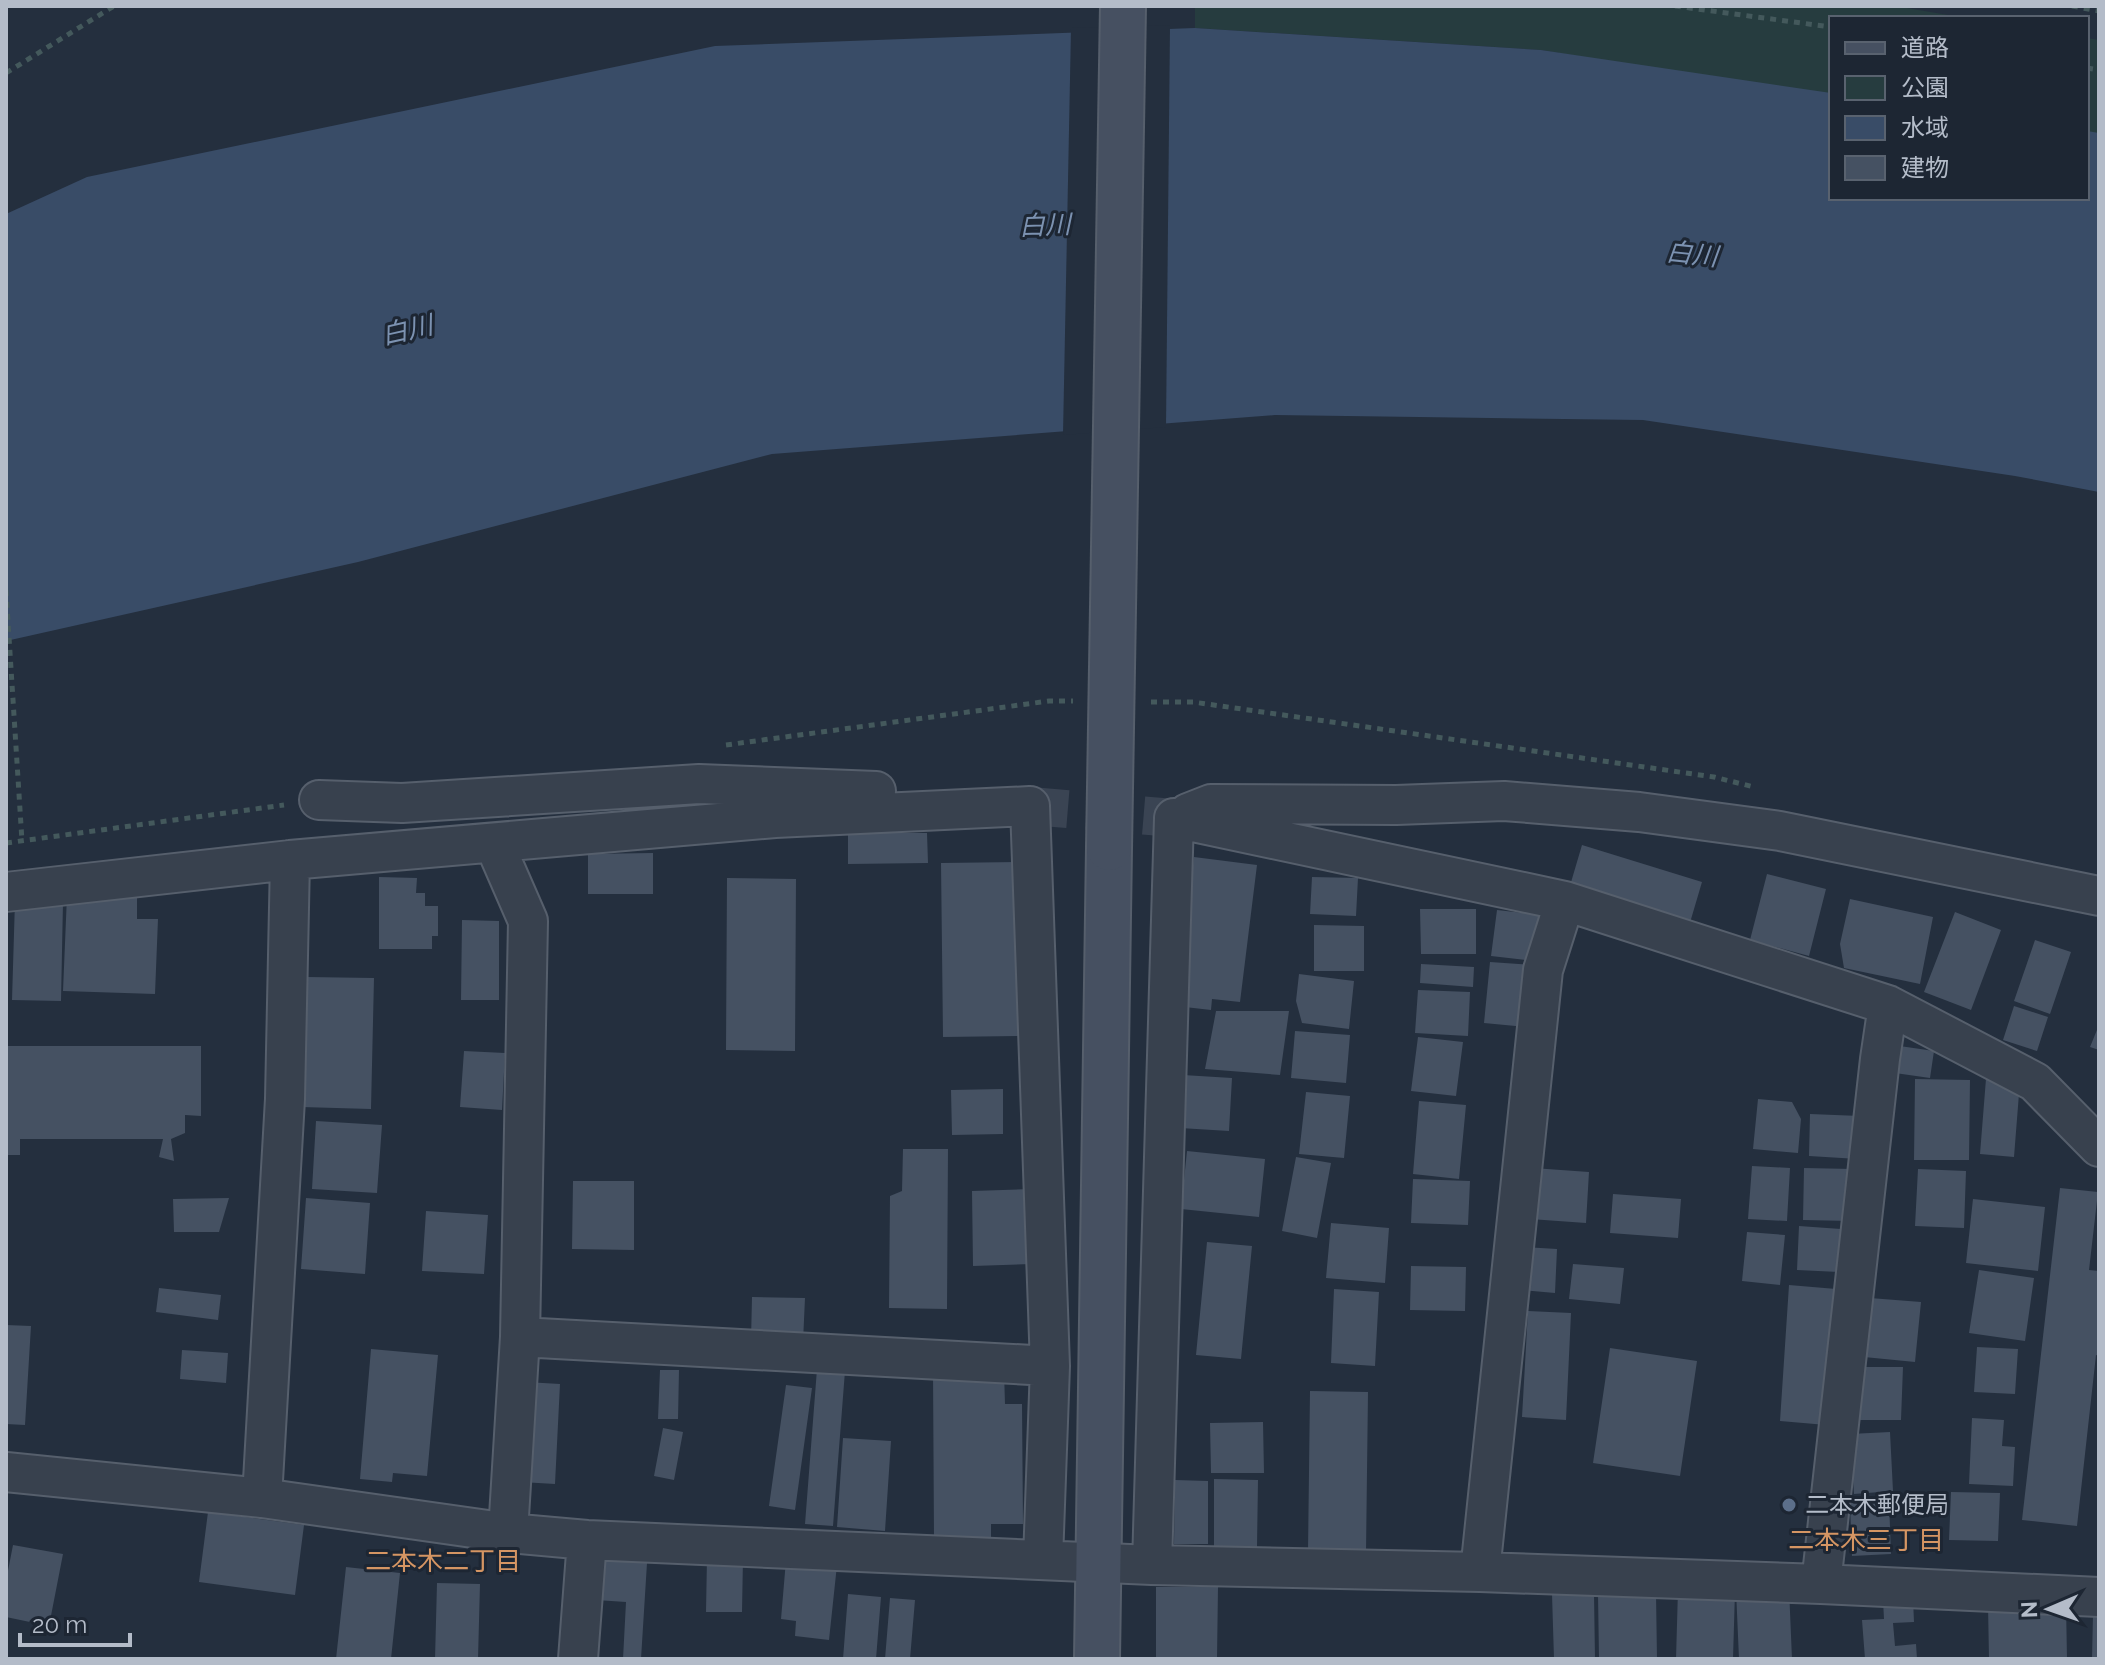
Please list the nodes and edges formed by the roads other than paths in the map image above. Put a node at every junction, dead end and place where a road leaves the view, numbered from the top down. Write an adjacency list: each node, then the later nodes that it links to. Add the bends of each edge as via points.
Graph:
1 (1123, 6): 19 (street, bridge)
2 (319, 800): 3 (street, via 402,803 699,784 937,794)
3 (1030, 806): 5 (street, via 775,818); 13 (street)
4 (1174, 818): 8 (street, via 1211,804 1504,801 1639,812 1780,831); 9 (street); 20 (street)
5 (494, 843): 6 (street); 12 (street, via 528,921)
6 (290, 860): 7 (street); 15 (street, via 285,1099)
7 (6, 892)
8 (2099, 896)
9 (1565, 901): 10 (street); 21 (street, via 1543,970)
10 (1888, 1005): 11 (street, via 2035,1082); 22 (street)
11 (2099, 1147)
12 (520, 1337): 13 (street); 16 (street)
13 (1050, 1366): 18 (street)
14 (6, 1472): 15 (street)
15 (262, 1498): 16 (street)
16 (508, 1533): 17 (street)
17 (587, 1540): 18 (street); 24 (street)
18 (1043, 1560): 19 (street)
19 (1098, 1562): 20 (street); 25 (street)
20 (1152, 1565): 21 (street)
21 (1480, 1572): 22 (street)
22 (1821, 1584): 23 (street)
23 (2099, 1597)
24 (578, 1659)
25 (1097, 1659)

